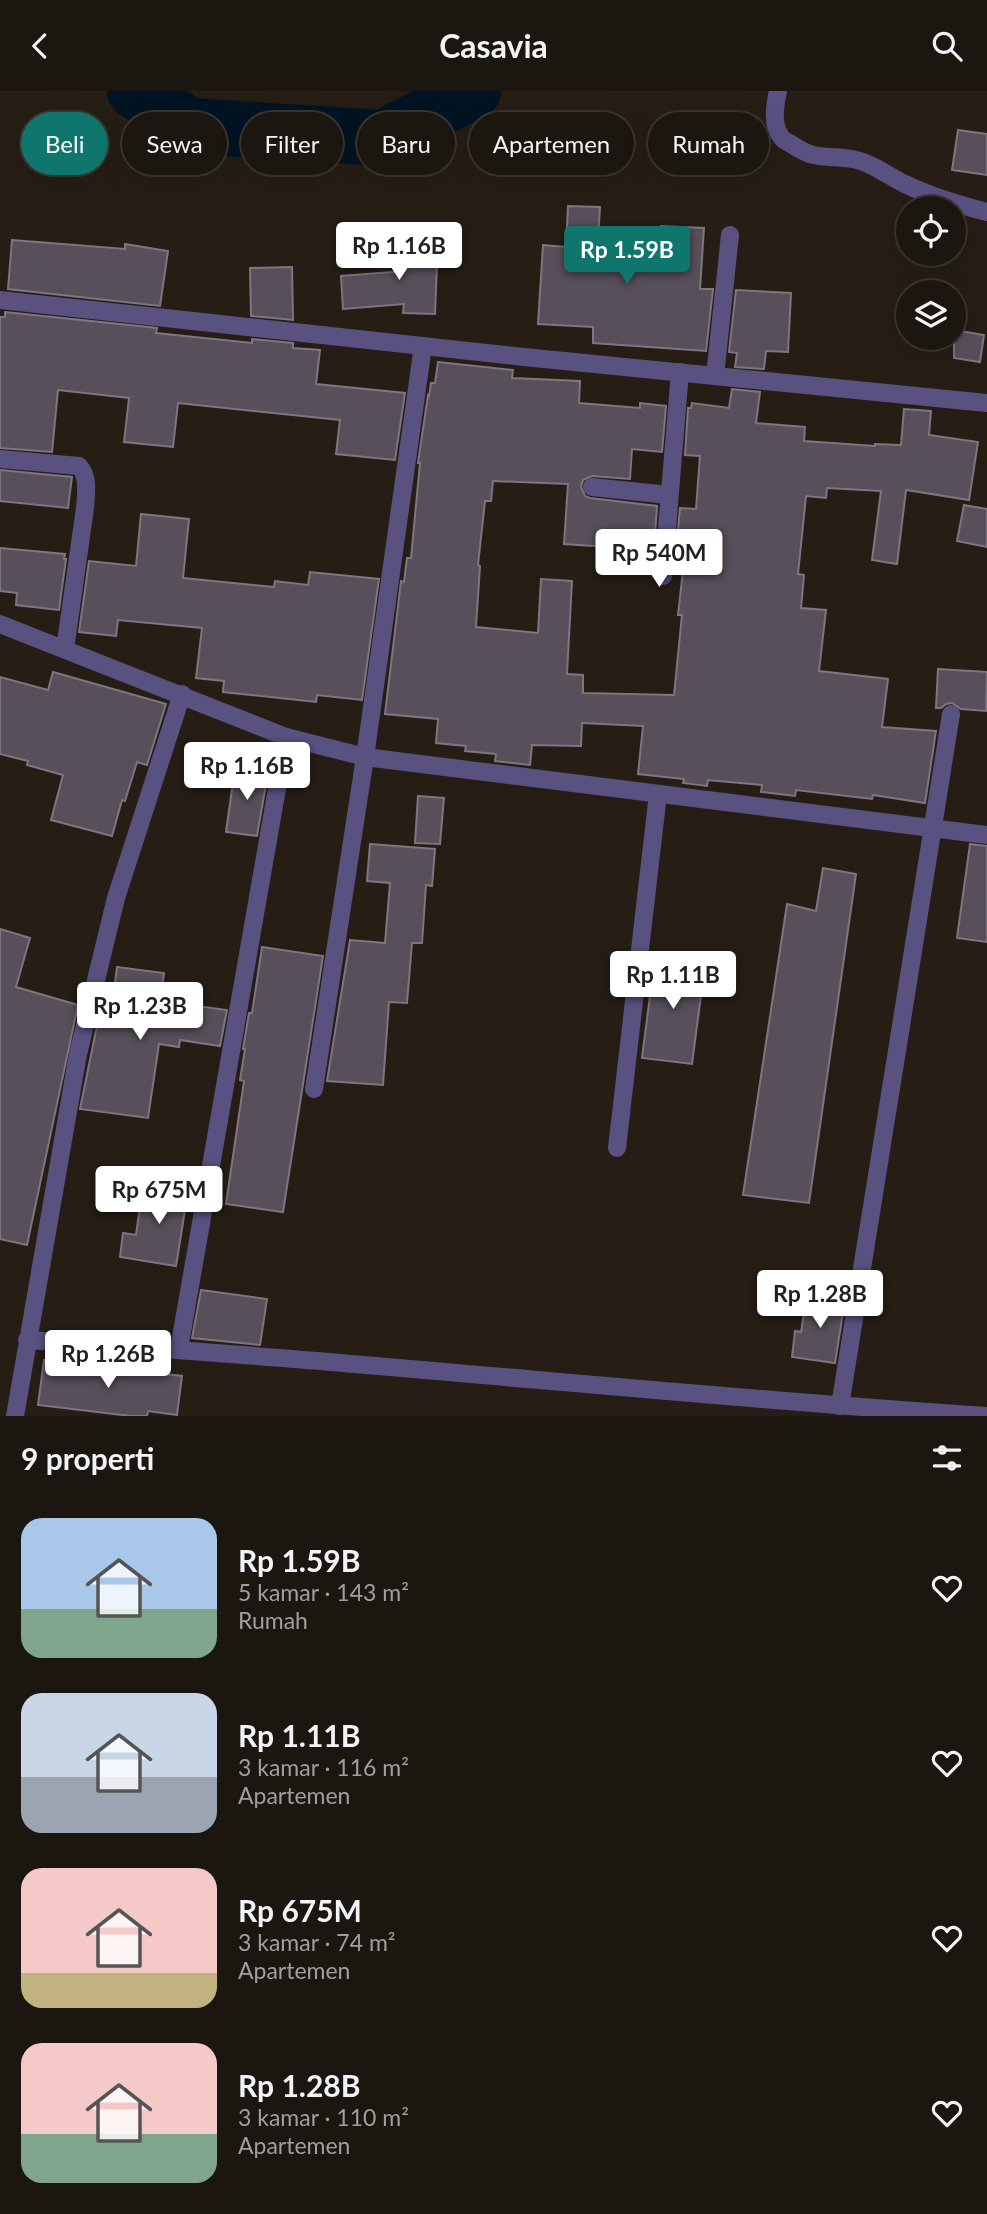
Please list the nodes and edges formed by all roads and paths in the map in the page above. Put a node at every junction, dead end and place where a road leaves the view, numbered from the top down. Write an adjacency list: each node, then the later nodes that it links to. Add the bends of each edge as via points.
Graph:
1 (778, 91): 2 (street, via 776,124 782,138 800,150 815,157 864,162 954,204)
2 (987, 212)
3 (730, 235): 7 (street)
4 (0, 300): 5 (street)
5 (424, 346): 6 (street); 18 (street)
6 (680, 372): 7 (street); 11 (street)
7 (715, 376): 8 (street)
8 (987, 403)
9 (0, 459): 14 (street, via 79,466 84,471 85,507)
10 (592, 487): 11 (street)
11 (669, 495): 12 (street)
12 (663, 576)
13 (0, 624): 14 (street)
14 (65, 649): 15 (street)
15 (182, 694): 17 (street); 24 (street, via 116,898 78,1054)
16 (951, 714): 20 (street)
17 (286, 737): 18 (street); 25 (street)
18 (365, 757): 19 (street); 22 (street)
19 (658, 794): 20 (street); 23 (street)
20 (932, 829): 21 (street); 26 (street)
21 (987, 835)
22 (314, 1089)
23 (617, 1148)
24 (27, 1340): 25 (street); 27 (street)
25 (178, 1349): 26 (street)
26 (840, 1406): 28 (street)
27 (15, 1416)
28 (987, 1416)

